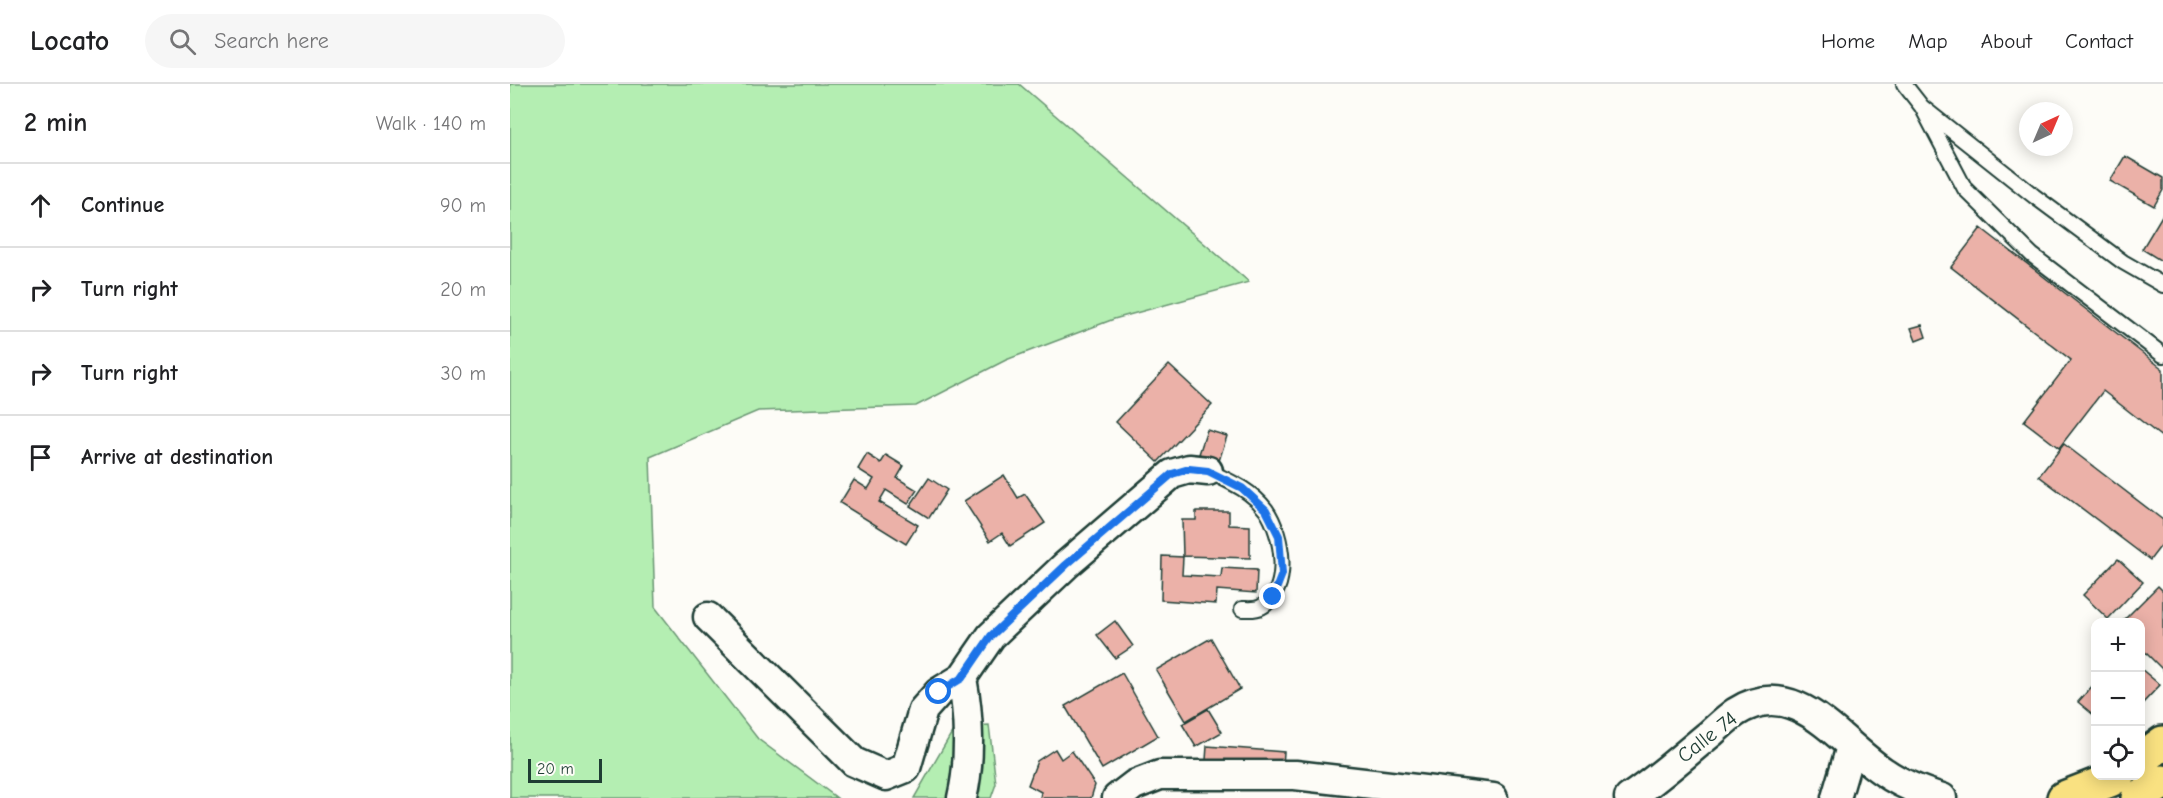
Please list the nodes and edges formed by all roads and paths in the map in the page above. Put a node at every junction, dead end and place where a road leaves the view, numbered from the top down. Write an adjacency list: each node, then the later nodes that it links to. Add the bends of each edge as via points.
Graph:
1 (1904, 84): 2 (lane)
2 (1922, 107): 3 (lane, via 2123,262); 4 (lane, via 1965,189 2032,255)
3 (2163, 285)
4 (2163, 355)
5 (1208, 471): 6 (lane, via 1242,488 1266,510 1279,536 1282,574 1273,597 1260,608); 8 (street, via 1189,469 1172,474 991,636)
6 (1242, 609)
7 (708, 617): 8 (street, via 854,762 886,776 906,768 923,710 939,692)
8 (962, 678): 14 (street, via 967,756)
9 (2163, 743): 11 (main road)
10 (1851, 747): 17 (street, Calle 74, via 1808,711 1792,703 1764,700 1737,712); 18 (street); 19 (street, Calle 74, via 1884,773)
11 (2145, 756)
12 (2110, 780): 20 (main road)
13 (2163, 782): 21 (main road)
14 (962, 798)
15 (1117, 798): 16 (street, via 1134,785 1160,775 1295,775)
16 (1493, 798)
17 (1629, 798)
18 (1836, 798)
19 (1942, 798)
20 (2064, 798)
21 (2138, 798)

